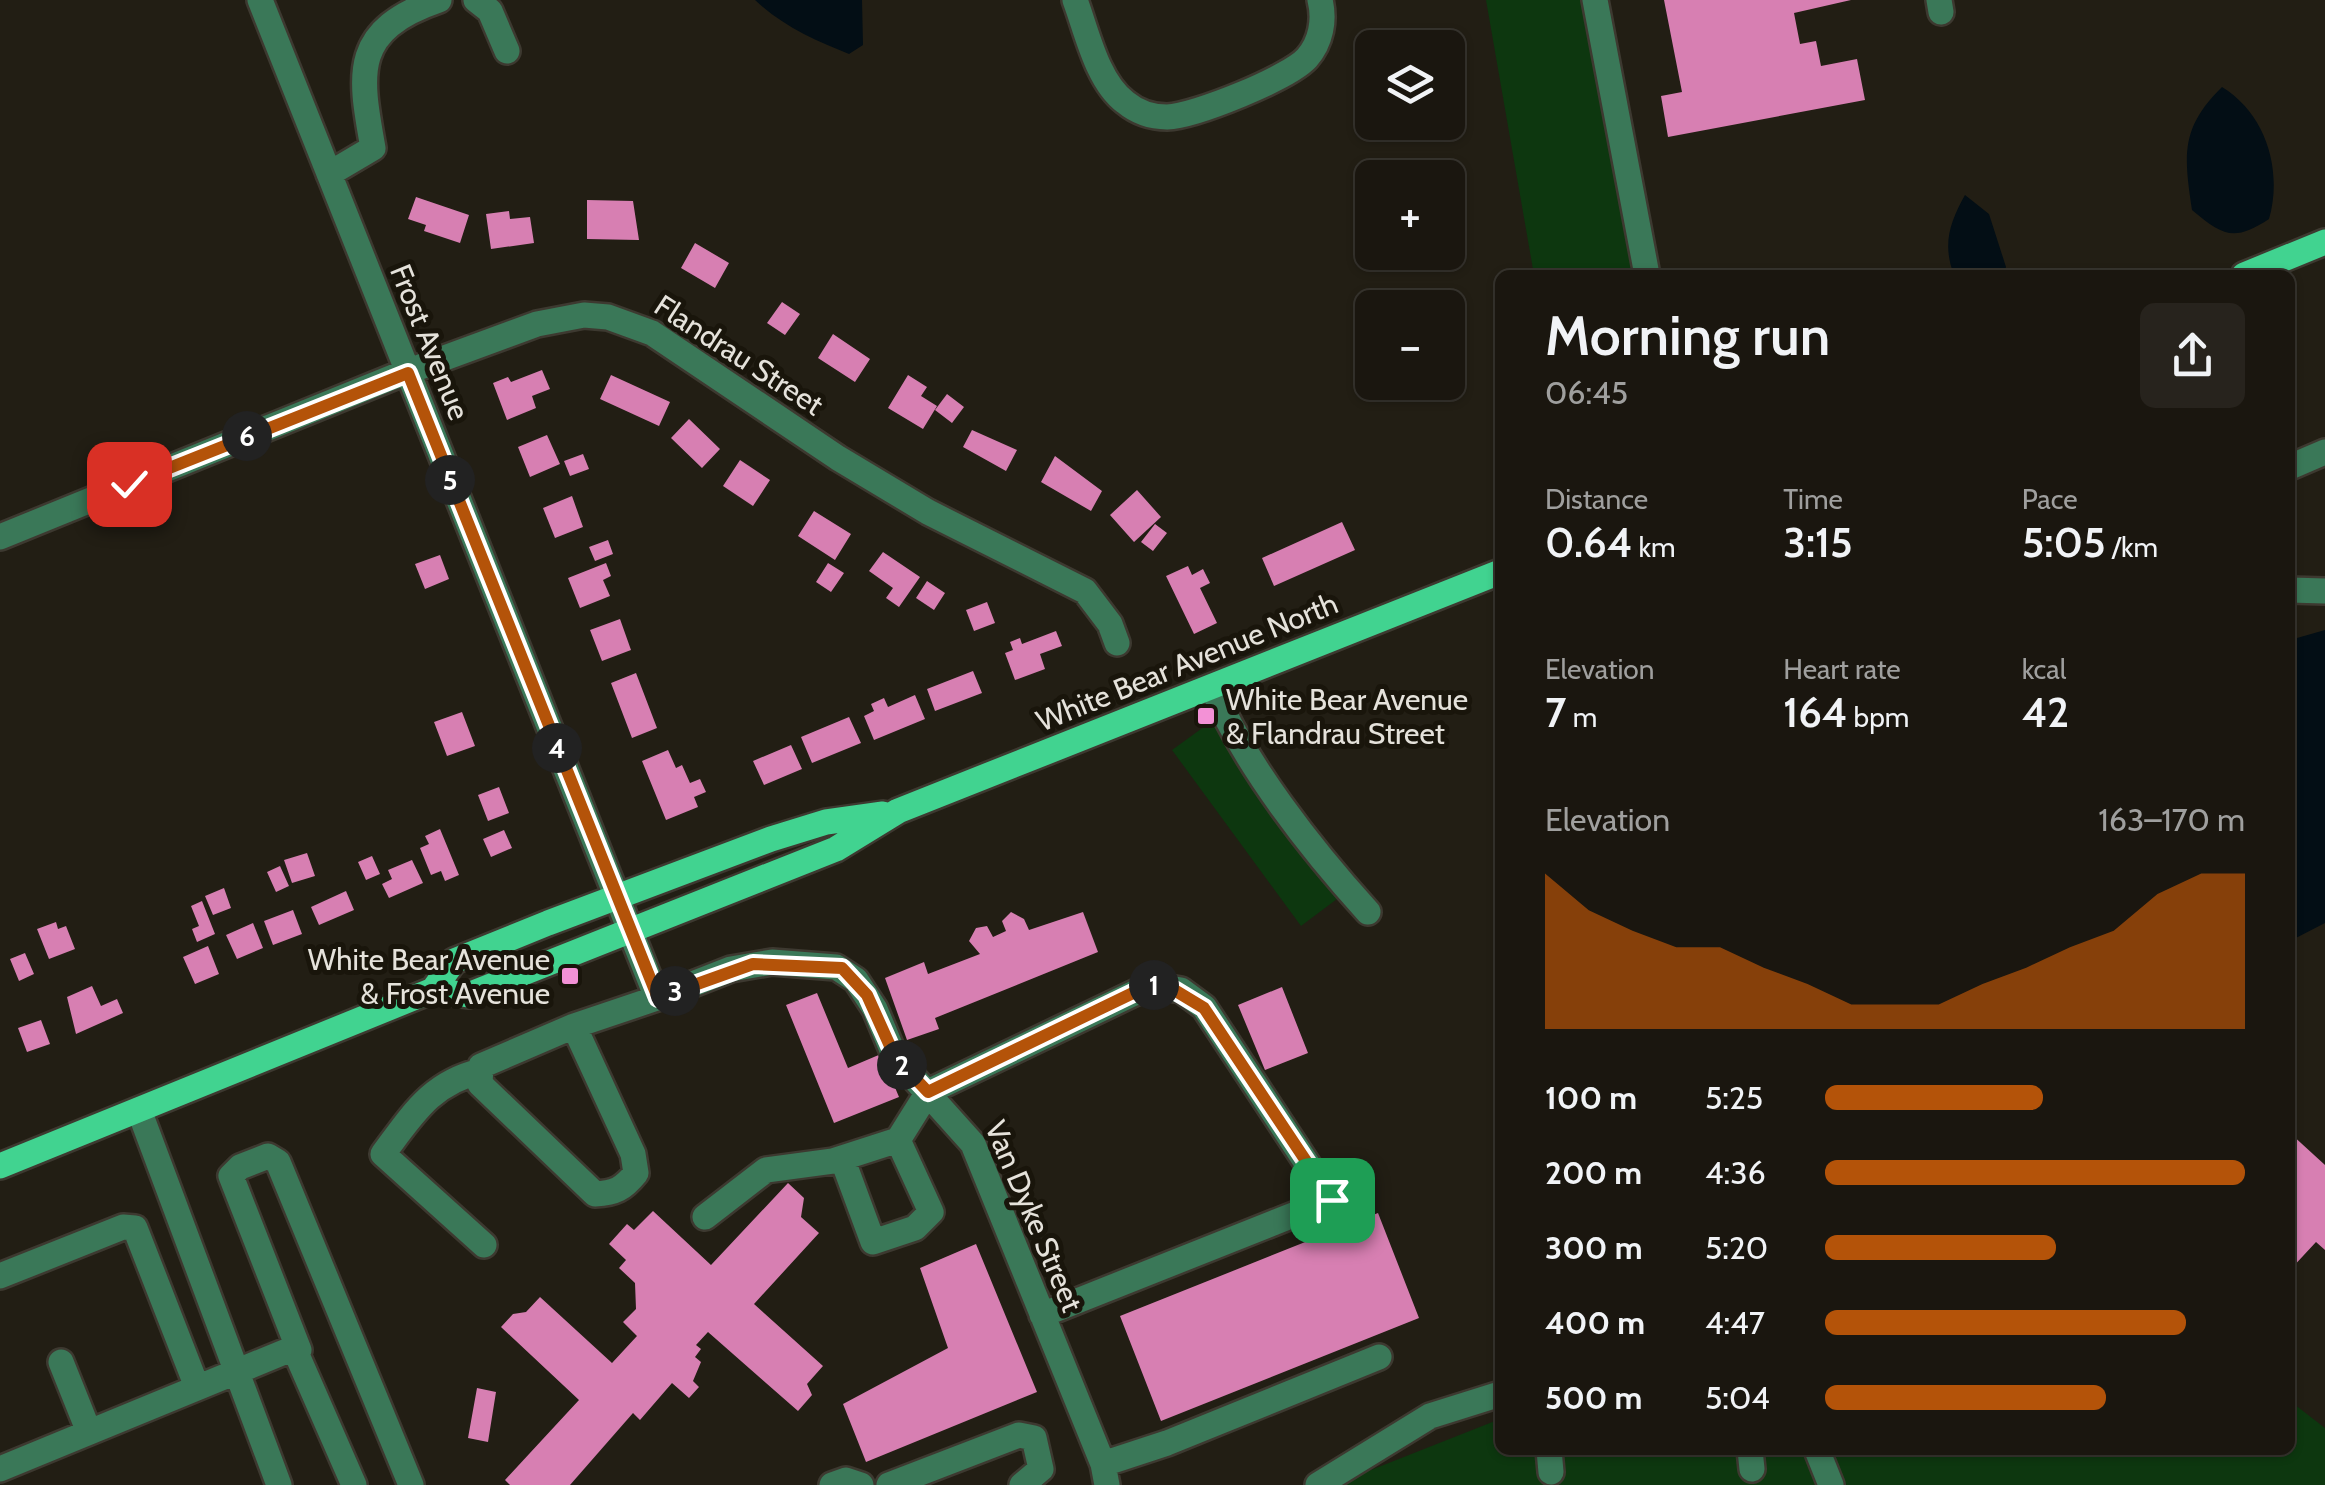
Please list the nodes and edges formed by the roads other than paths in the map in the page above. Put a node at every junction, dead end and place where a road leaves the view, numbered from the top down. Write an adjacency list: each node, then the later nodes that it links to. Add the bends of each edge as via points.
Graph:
1 (260, 0): 8 (street, Frost Avenue)
2 (439, 0): 8 (street, via 389,26 376,42 361,83 374,148)
3 (476, 0): 7 (street, via 490,11)
4 (1075, 0): 5 (street, via 1120,100 1153,116 1188,113 1294,69 1316,44)
5 (1320, 0)
6 (1595, 0): 10 (street)
7 (506, 51)
8 (329, 174): 12 (street, Frost Avenue)
9 (2325, 242): 11 (main road)
10 (1646, 270)
11 (2256, 270)
12 (408, 373): 15 (street, Flandrau Street); 19 (street, Flandrau Street, via 560,318 632,324 928,512 1085,591); 22 (street, Frost Avenue)
13 (2325, 452): 14 (street)
14 (2295, 465)
15 (0, 537)
16 (1495, 574): 20 (main road, White Bear Avenue North)
17 (2295, 590): 18 (street)
18 (2325, 591)
19 (1117, 643)
20 (1212, 687): 21 (main road, White Bear Avenue North); 23 (street, via 1322,859)
21 (898, 811): 22 (main road, White Bear Avenue North, via 826,822); 24 (main road, White Bear Avenue North, via 836,849)
22 (617, 897): 24 (street, Frost Avenue); 25 (main road, White Bear Avenue North, via 454,961)
23 (1368, 912)
24 (630, 930): 25 (main road, White Bear Avenue North, via 468,995); 26 (street)
25 (434, 990): 30 (main road, White Bear Avenue North)
26 (658, 998): 27 (street); 29 (street, Van Dyke Street, via 753,964 842,968 867,995 895,1057)
27 (574, 1026): 28 (street); 28 (street, via 633,1154 636,1173 623,1189 595,1194 480,1084)
28 (481, 1071): 35 (street, via 450,1078 383,1154)
29 (928, 1092): 31 (street); 37 (street, Van Dyke Street, via 973,1144); 37 (street, via 1135,992 1166,985 1204,1008 1336,1208)
30 (140, 1110): 33 (main road, White Bear Avenue North); 41 (street)
31 (898, 1140): 32 (street); 32 (street, via 931,1212 915,1228 872,1242)
32 (842, 1158): 34 (street, via 766,1170)
33 (0, 1166)
34 (705, 1216)
35 (484, 1245)
36 (0, 1276): 42 (street, via 134,1228)
37 (1042, 1315): 47 (street, Van Dyke Street)
38 (299, 1350): 41 (street); 49 (street); 50 (street, via 231,1176 268,1156 278,1162)
39 (1379, 1357): 47 (street)
40 (61, 1362): 44 (street)
41 (239, 1370): 42 (street); 48 (street)
42 (197, 1387): 44 (street)
43 (1495, 1396): 55 (street, via 1430,1416)
44 (89, 1432): 46 (street)
45 (1819, 1455): 56 (street)
46 (0, 1469)
47 (1105, 1474)
48 (279, 1485)
49 (354, 1485)
50 (411, 1485)
51 (832, 1485): 52 (street)
52 (861, 1485)
53 (889, 1485): 54 (street, via 1019,1436 1034,1438 1041,1453 1041,1469)
54 (1022, 1485)
55 (1318, 1485)
56 (1830, 1485)

